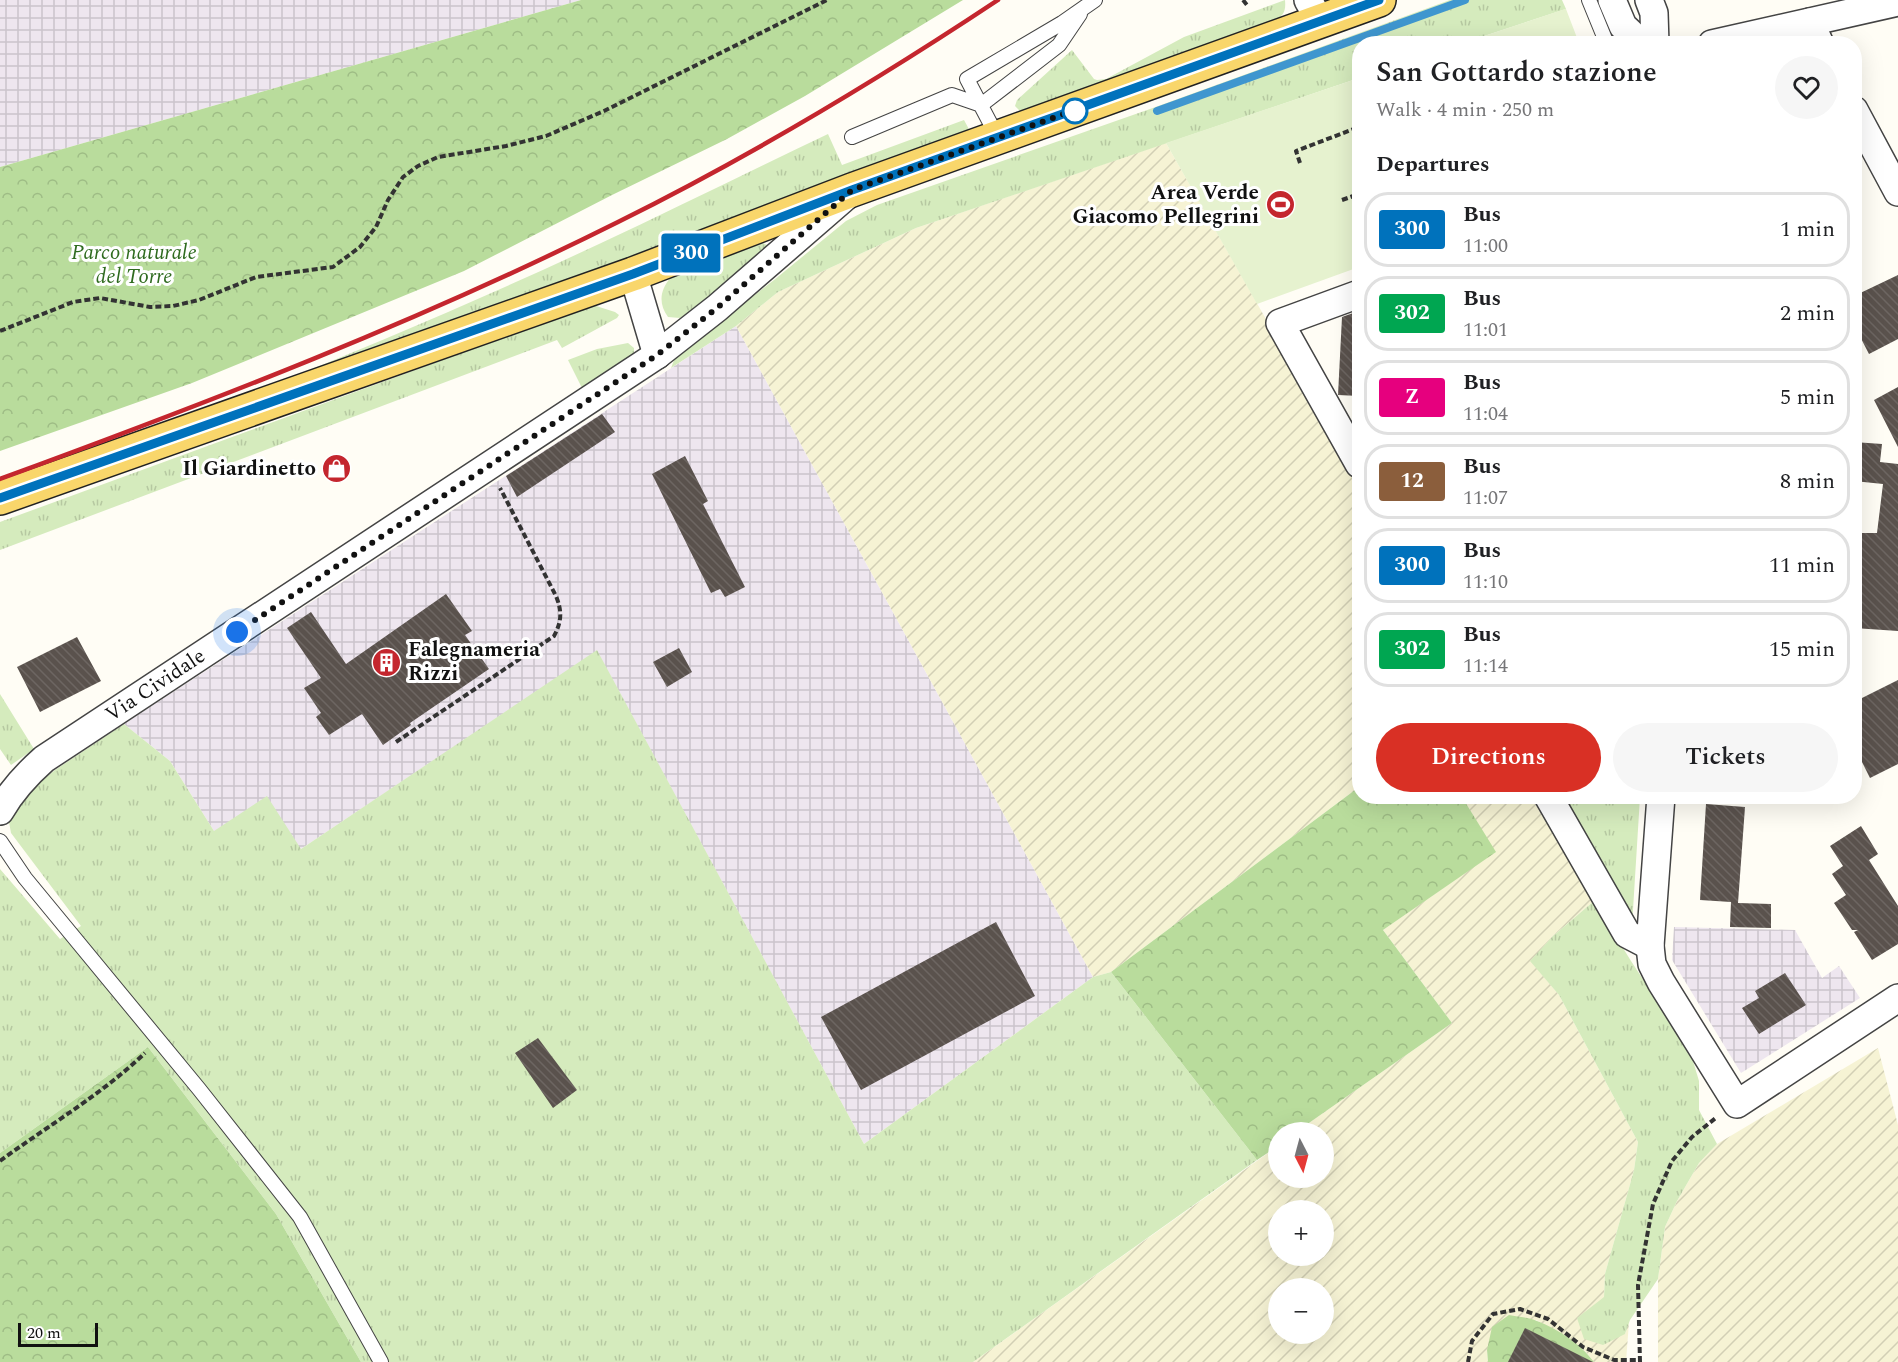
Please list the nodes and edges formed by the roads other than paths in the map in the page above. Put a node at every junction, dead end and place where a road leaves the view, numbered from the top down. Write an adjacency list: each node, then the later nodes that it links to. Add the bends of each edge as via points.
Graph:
1 (1379, 0): 7 (main road, Via Cividale)
2 (1588, 0): 9 (lane)
3 (1612, 0): 10 (street, via 1623,26)
4 (1649, 0): 11 (street, via 1654,13)
5 (1898, 2): 8 (street)
6 (1090, 4): 13 (lane, via 1059,45); 13 (lane, via 968,78)
7 (1314, 11): 16 (main road, Via Cividale)
8 (1815, 33): 12 (street)
9 (1604, 36)
10 (1634, 36)
11 (1654, 36)
12 (1787, 36)
13 (981, 105): 15 (lane, via 952,95); 16 (lane)
14 (1862, 125): 18 (street)
15 (852, 137)
16 (998, 138): 17 (main road, Via Cividale)
17 (852, 190): 19 (main road, Via Cividale); 21 (street, Via Cividale)
18 (1898, 192)
19 (633, 274): 21 (street); 23 (main road, Via Cividale)
20 (1352, 297): 22 (street, via 1281,323)
21 (658, 360): 26 (street, Via Cividale, via 489,466 44,759 24,776)
22 (1352, 451)
23 (0, 498)
24 (1553, 804): 28 (street, via 1627,934)
25 (1660, 804): 28 (street)
26 (0, 811)
27 (0, 841): 30 (lane, via 25,878 300,1218)
28 (1650, 946): 29 (street, via 1656,973 1737,1104)
29 (1898, 998)
30 (381, 1362)

